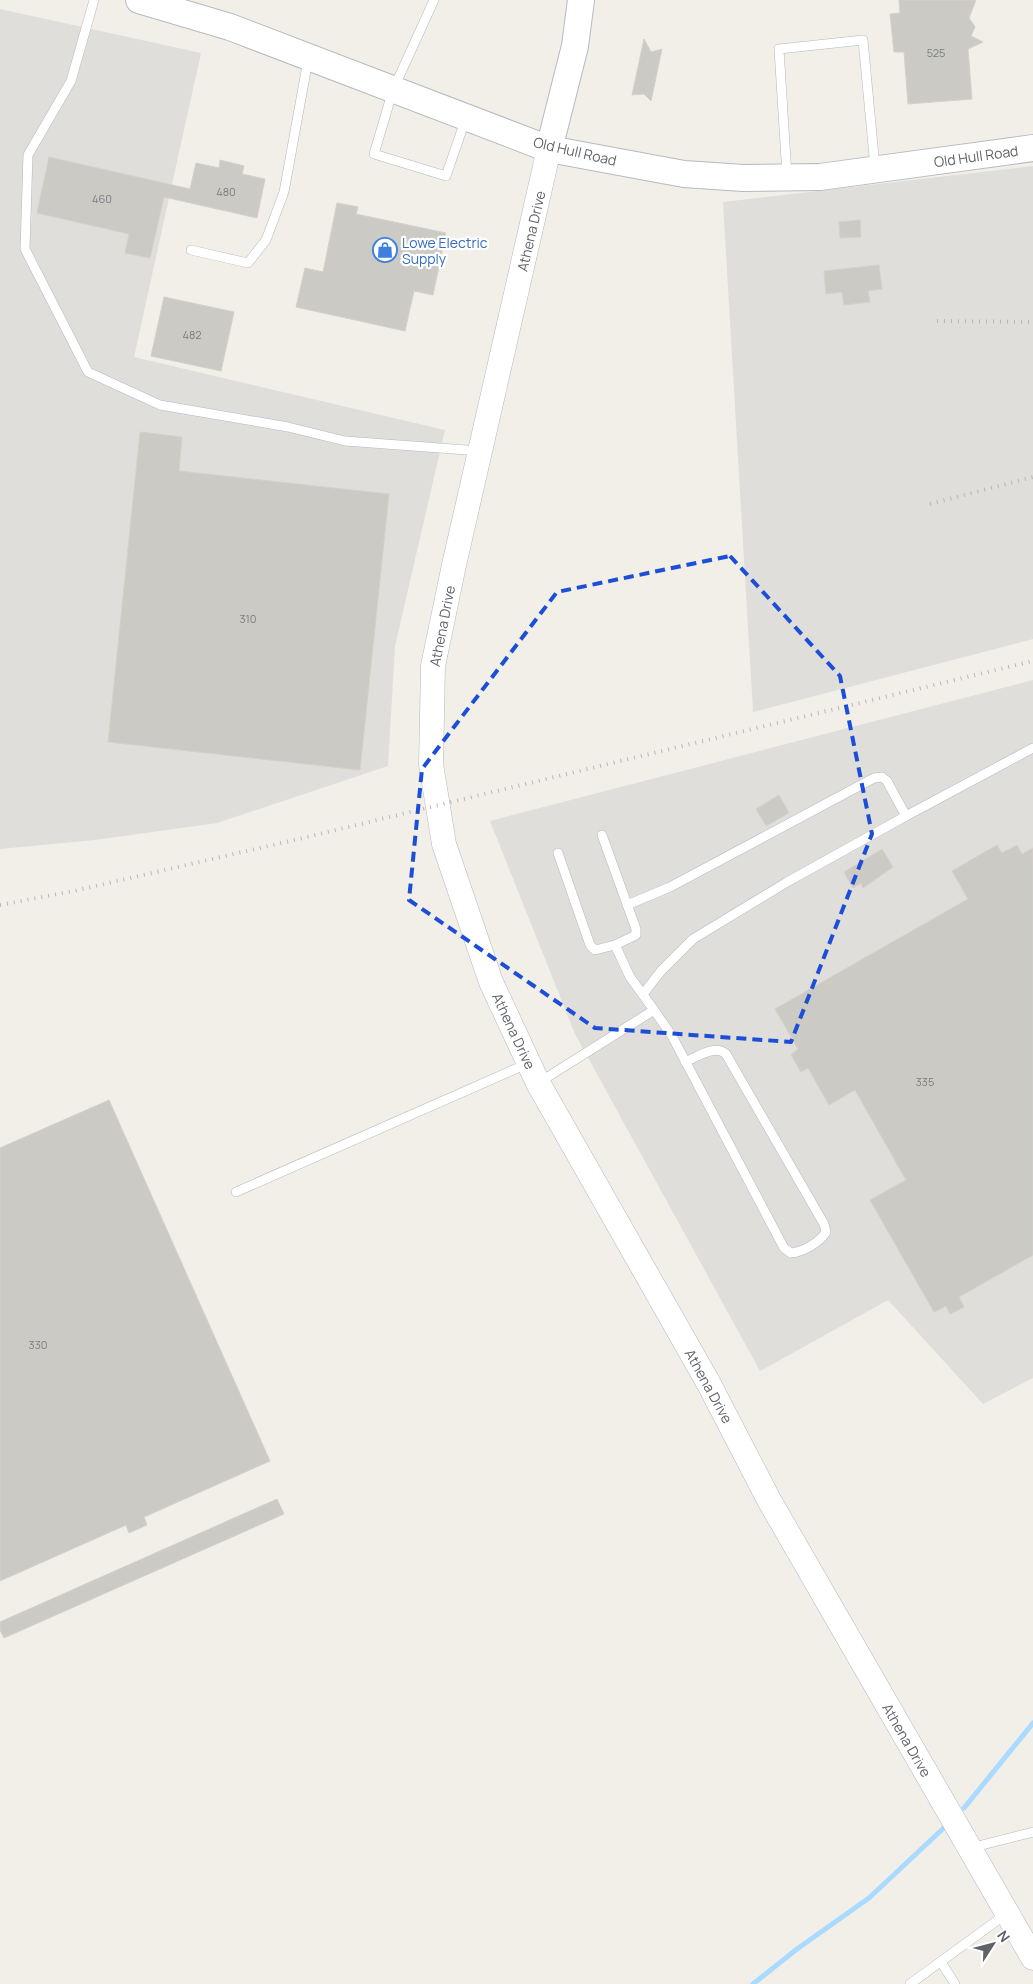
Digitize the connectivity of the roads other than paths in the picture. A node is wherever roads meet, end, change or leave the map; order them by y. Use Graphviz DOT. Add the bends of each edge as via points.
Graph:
graph roads {
  1 [pos="94,0"];
  2 [pos="139,0"];
  3 [pos="434,0"];
  4 [pos="582,0"];
  5 [pos="309,57"];
  6 [pos="393,90"];
  7 [pos="466,118"];
  8 [pos="1033,148"];
  9 [pos="549,149"];
  10 [pos="875,170"];
  11 [pos="787,178"];
  12 [pos="191,250"];
  13 [pos="480,451"];
  14 [pos="1033,748"];
  15 [pos="906,816"];
  16 [pos="602,835"];
  17 [pos="558,853"];
  18 [pos="627,905"];
  19 [pos="615,946"];
  20 [pos="643,994"];
  21 [pos="654,1010"];
  22 [pos="685,1062"];
  23 [pos="534,1073"];
  24 [pos="236,1192"];
  25 [pos="1033,1832"];
  26 [pos="970,1848"];
  27 [pos="1006,1913"];
  28 [pos="1033,1958"];
  29 [pos="941,1962"];
  30 [pos="910,1984"];
  31 [pos="956,1984"];
  1 -- 13 [label="lane" via="72,81 28,155 25,250 88,372 160,404 288,427 345,441"];
  2 -- 5 [label="main road, Old Hull Road" via="230,27"];
  3 -- 6 [label="lane"];
  4 -- 9 [label="main road, Athena Drive" via="575,46"];
  5 -- 6 [label="main road, Old Hull Road"];
  5 -- 12 [label="lane" via="284,192 266,240 248,263"];
  6 -- 7 [label="main road, Old Hull Road"];
  6 -- 7 [label="lane" via="374,154 446,176"];
  7 -- 9 [label="main road, Old Hull Road"];
  8 -- 10 [label="main road, Old Hull Road"];
  9 -- 11 [label="main road, Old Hull Road" via="684,174"];
  9 -- 13 [label="street, Athena Drive"];
  10 -- 11 [label="main road, Old Hull Road"];
  10 -- 11 [label="lane" via="863,40 779,49"];
  13 -- 23 [label="street, Athena Drive" via="433,666 431,764 444,844 492,982"];
  14 -- 15 [label="lane"];
  15 -- 18 [label="lane" via="887,780 874,778 670,887"];
  15 -- 20 [label="lane" via="786,882 694,939"];
  16 -- 18 [label="lane"];
  17 -- 19 [label="lane" via="590,945 594,950"];
  18 -- 19 [label="lane" via="636,934"];
  19 -- 20 [label="lane" via="630,977"];
  20 -- 21 [label="lane"];
  21 -- 22 [label="lane"];
  21 -- 23 [label="lane"];
  22 -- 22 [label="lane" via="784,1248 791,1253 796,1252 822,1238 826,1232 824,1224 726,1054 715,1050"];
  23 -- 24 [label="lane"];
  23 -- 26 [label="street, Athena Drive" via="709,1384 769,1500"];
  25 -- 26 [label="lane"];
  26 -- 27 [label="street, Athena Drive"];
  27 -- 28 [label="street, Athena Drive"];
  27 -- 29 [label="lane"];
  29 -- 30 [label="lane"];
  29 -- 31 [label="lane"];
}
